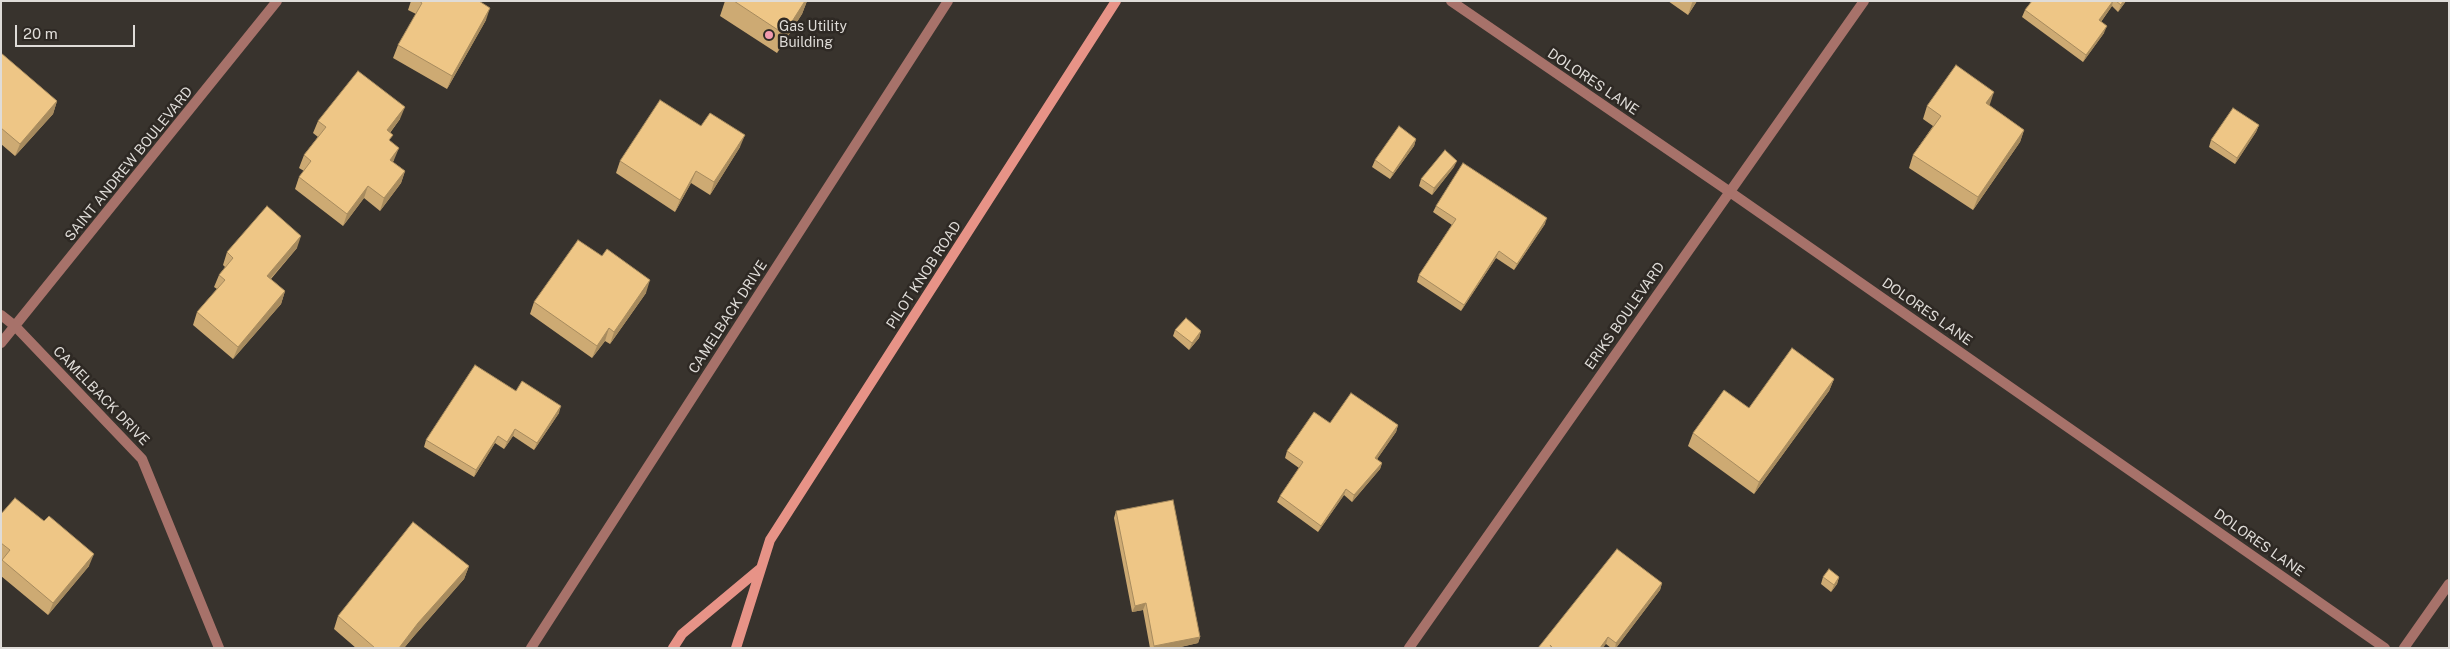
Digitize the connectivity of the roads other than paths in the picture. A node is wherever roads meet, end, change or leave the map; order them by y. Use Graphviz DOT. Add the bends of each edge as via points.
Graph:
graph roads {
  1 [pos="277,1"];
  2 [pos="948,1"];
  3 [pos="1116,1"];
  4 [pos="1451,1"];
  5 [pos="1864,1"];
  6 [pos="1730,192"];
  7 [pos="1,315"];
  8 [pos="15,326"];
  9 [pos="1,343"];
  10 [pos="762,567"];
  11 [pos="2449,584"];
  12 [pos="219,648"];
  13 [pos="530,648"];
  14 [pos="673,648"];
  15 [pos="736,648"];
  16 [pos="1409,648"];
  17 [pos="2385,648"];
  18 [pos="2404,648"];
  1 -- 8 [label="street, SAINT ANDREW BOULEVARD"];
  2 -- 13 [label="street, CAMELBACK DRIVE"];
  3 -- 10 [label="main road, PILOT KNOB ROAD" via="770,540"];
  4 -- 6 [label="street, DOLORES LANE"];
  5 -- 6 [label="street, ERIKS BOULEVARD"];
  6 -- 16 [label="street, ERIKS BOULEVARD"];
  6 -- 17 [label="street, DOLORES LANE"];
  7 -- 8 [label="street, CAMELBACK DRIVE"];
  8 -- 9 [label="street, SAINT ANDREW BOULEVARD"];
  8 -- 12 [label="street, CAMELBACK DRIVE" via="142,459"];
  10 -- 14 [label="main road" via="682,634"];
  10 -- 15 [label="main road, PILOT KNOB ROAD"];
  11 -- 18 [label="street"];
}
